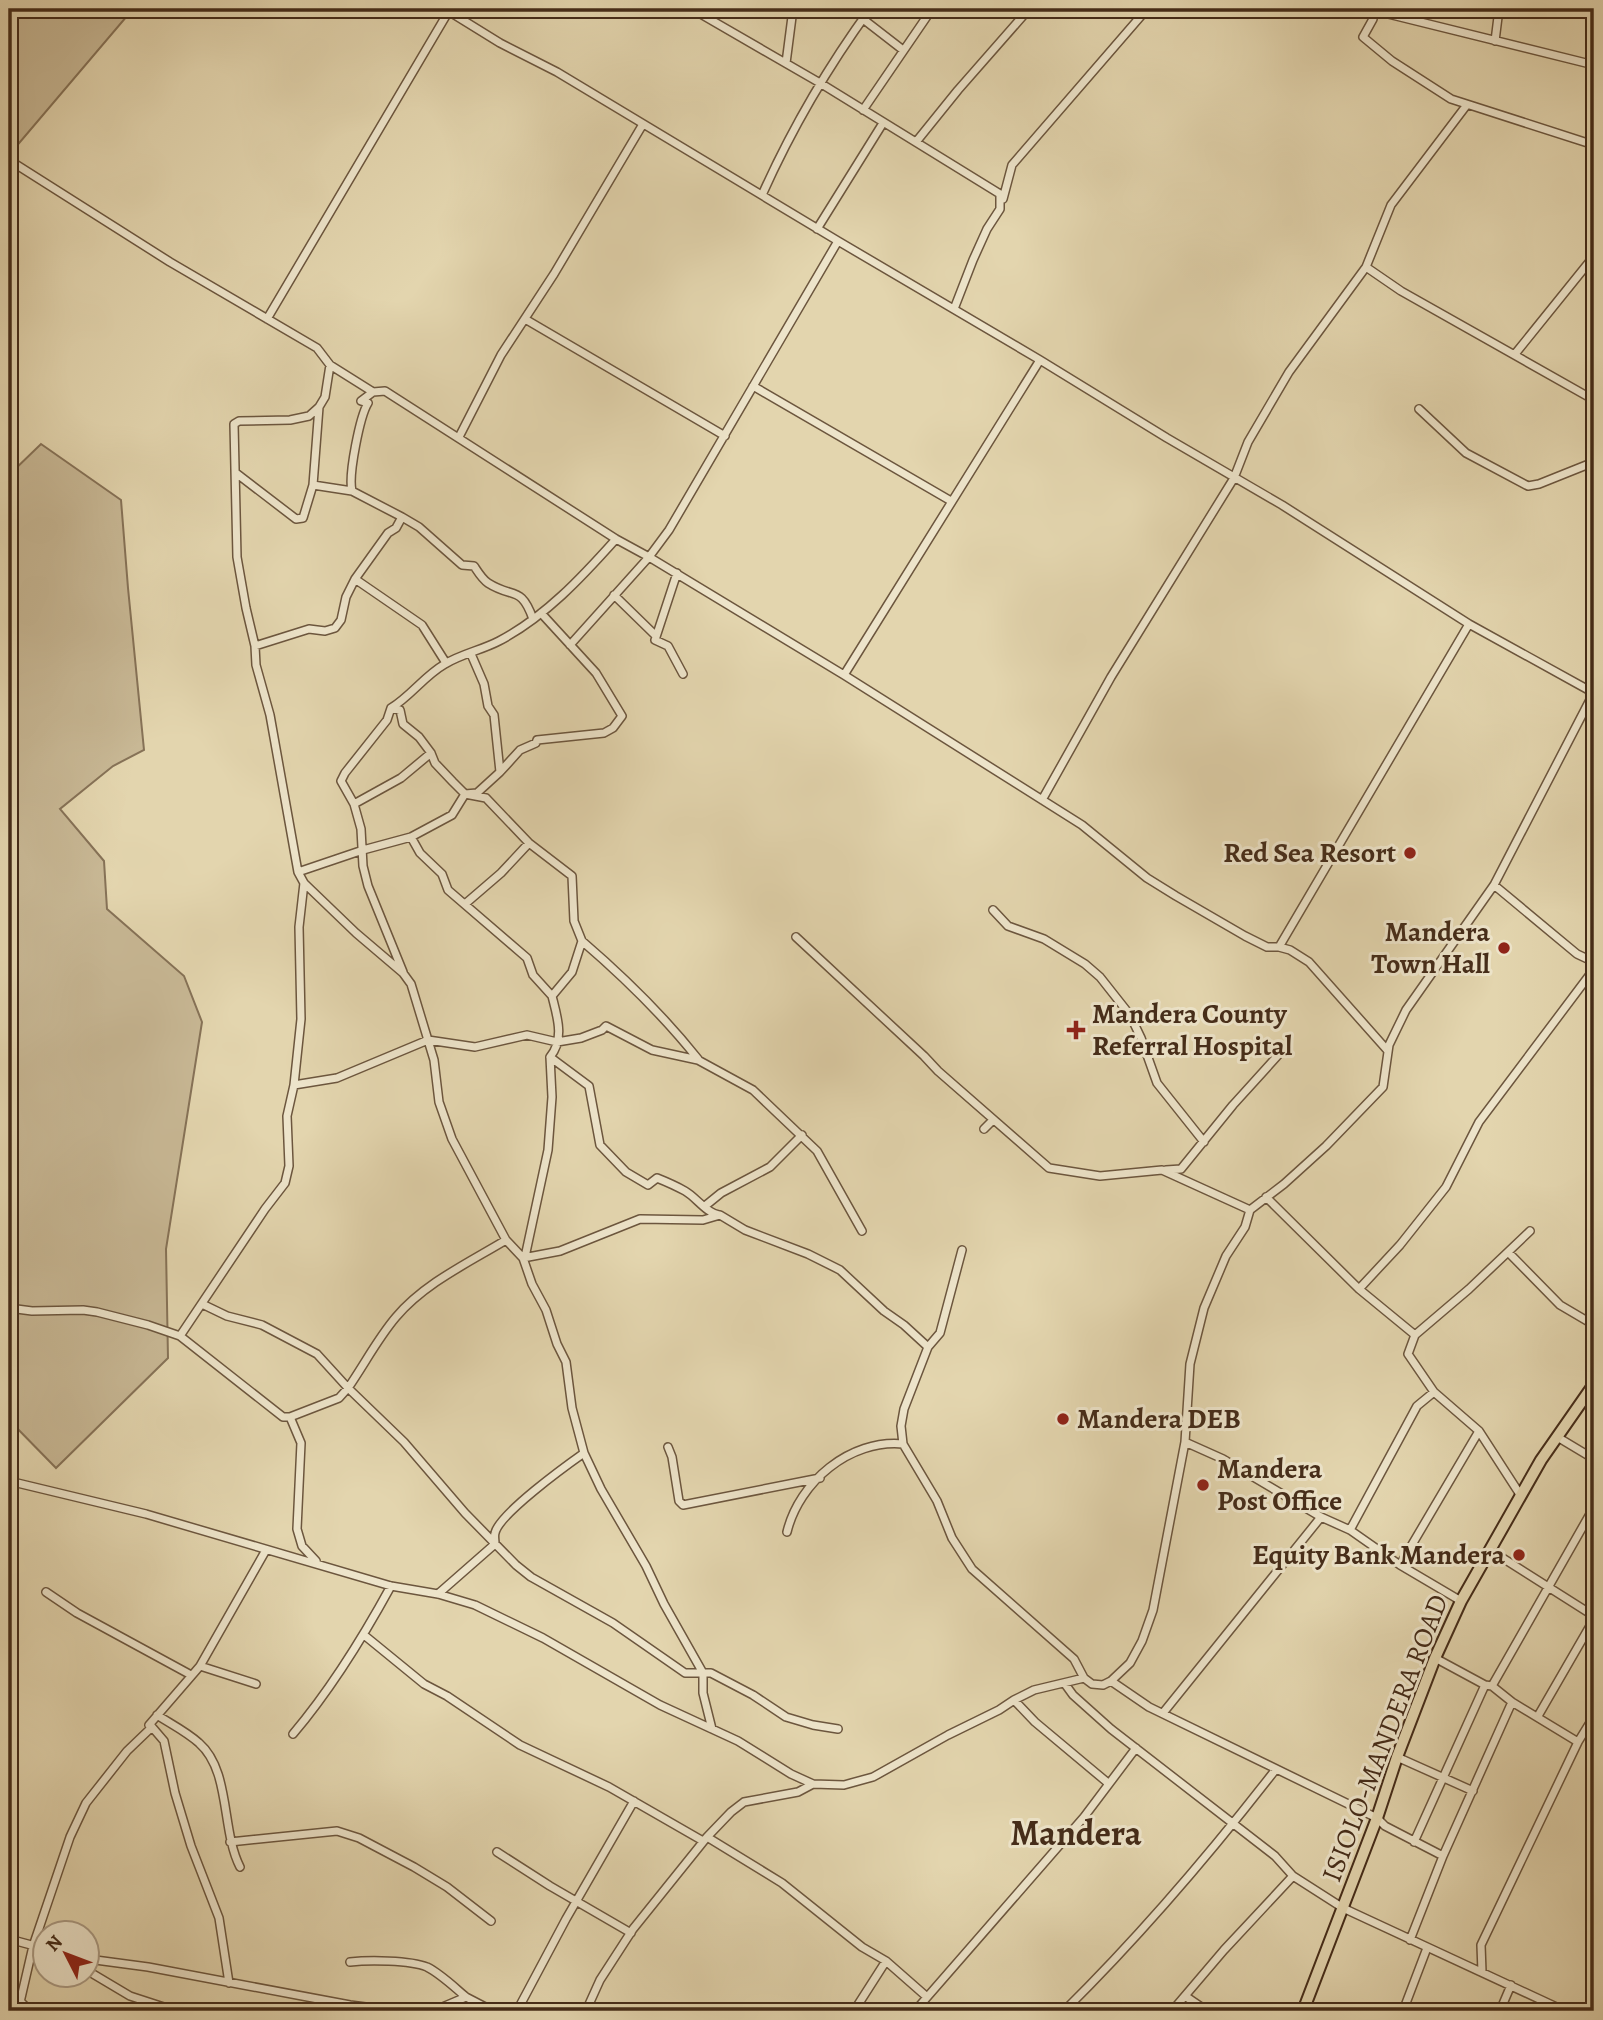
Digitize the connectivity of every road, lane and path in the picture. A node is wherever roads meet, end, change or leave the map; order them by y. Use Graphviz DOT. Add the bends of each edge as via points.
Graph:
graph roads {
  1 [pos="692,9"];
  2 [pos="793,9"];
  3 [pos="870,9"];
  4 [pos="932,9"];
  5 [pos="1029,9"];
  6 [pos="1147,9"];
  7 [pos="1499,9"];
  8 [pos="448,10"];
  9 [pos="1372,10"];
  10 [pos="704,12"];
  11 [pos="863,19"];
  12 [pos="1495,41"];
  13 [pos="903,50"];
  14 [pos="786,63"];
  15 [pos="1594,65"];
  16 [pos="820,83"];
  17 [pos="1466,106"];
  18 [pos="863,110"];
  19 [pos="1594,119"];
  20 [pos="883,123"];
  21 [pos="643,124"];
  22 [pos="916,142"];
  23 [pos="1592,144"];
  24 [pos="9,160"];
  25 [pos="762,195"];
  26 [pos="1000,209"];
  27 [pos="817,229"];
  28 [pos="838,241"];
  29 [pos="1594,256"];
  30 [pos="1366,267"];
  31 [pos="954,309"];
  32 [pos="267,319"];
  33 [pos="525,319"];
  34 [pos="1515,354"];
  35 [pos="1040,360"];
  36 [pos="330,365"];
  37 [pos="753,386"];
  38 [pos="373,392"];
  39 [pos="1594,400"];
  40 [pos="318,407"];
  41 [pos="1419,410"];
  42 [pos="725,436"];
  43 [pos="459,437"];
  44 [pos="1594,462"];
  45 [pos="236,473"];
  46 [pos="1234,478"];
  47 [pos="313,485"];
  48 [pos="352,491"];
  49 [pos="951,501"];
  50 [pos="402,517"];
  51 [pos="616,539"];
  52 [pos="649,556"];
  53 [pos="677,573"];
  54 [pos="355,579"];
  55 [pos="614,595"];
  56 [pos="541,613"];
  57 [pos="533,620"];
  58 [pos="1469,624"];
  59 [pos="655,635"];
  60 [pos="570,645"];
  61 [pos="255,646"];
  62 [pos="471,654"];
  63 [pos="446,663"];
  64 [pos="683,674"];
  65 [pos="844,675"];
  66 [pos="1594,693"];
  67 [pos="390,708"];
  68 [pos="431,753"];
  69 [pos="500,772"];
  70 [pos="466,794"];
  71 [pos="1042,800"];
  72 [pos="354,804"];
  73 [pos="411,837"];
  74 [pos="529,843"];
  75 [pos="362,850"];
  76 [pos="298,872"];
  77 [pos="304,883"];
  78 [pos="1494,885"];
  79 [pos="465,904"];
  80 [pos="993,910"];
  81 [pos="796,937"];
  82 [pos="582,941"];
  83 [pos="1279,947"];
  84 [pos="1594,962"];
  85 [pos="1594,969"];
  86 [pos="403,973"];
  87 [pos="552,996"];
  88 [pos="428,1040"];
  89 [pos="557,1042"];
  90 [pos="1388,1051"];
  91 [pos="1281,1052"];
  92 [pos="550,1056"];
  93 [pos="698,1059"];
  94 [pos="294,1085"];
  95 [pos="993,1120"];
  96 [pos="984,1129"];
  97 [pos="802,1135"];
  98 [pos="1203,1142"];
  99 [pos="1162,1170"];
  100 [pos="1266,1197"];
  101 [pos="705,1206"];
  102 [pos="1250,1210"];
  103 [pos="720,1215"];
  104 [pos="862,1231"];
  105 [pos="1531,1231"];
  106 [pos="506,1240"];
  107 [pos="962,1250"];
  108 [pos="1508,1252"];
  109 [pos="524,1258"];
  110 [pos="1359,1289"];
  111 [pos="202,1304"];
  112 [pos="9,1308"];
  113 [pos="1594,1325"];
  114 [pos="1415,1335"];
  115 [pos="180,1336"];
  116 [pos="928,1347"];
  117 [pos="1594,1384"];
  118 [pos="348,1388"];
  119 [pos="1434,1392"];
  120 [pos="290,1417"];
  121 [pos="1479,1432"];
  122 [pos="1559,1438"];
  123 [pos="1185,1442"];
  124 [pos="902,1444"];
  125 [pos="668,1447"];
  126 [pos="584,1454"];
  127 [pos="1594,1459"];
  128 [pos="820,1478"];
  129 [pos="9,1481"];
  130 [pos="1521,1496"];
  131 [pos="1594,1507"];
  132 [pos="1321,1517"];
  133 [pos="1350,1530"];
  134 [pos="787,1532"];
  135 [pos="495,1544"];
  136 [pos="266,1550"];
  137 [pos="1490,1550"];
  138 [pos="319,1563"];
  139 [pos="1401,1565"];
  140 [pos="391,1586"];
  141 [pos="1549,1586"];
  142 [pos="46,1592"];
  143 [pos="438,1594"];
  144 [pos="1461,1601"];
  145 [pos="1594,1618"];
  146 [pos="364,1636"];
  147 [pos="1435,1658"];
  148 [pos="200,1665"];
  149 [pos="703,1673"];
  150 [pos="191,1675"];
  151 [pos="1084,1678"];
  152 [pos="1111,1681"];
  153 [pos="256,1684"];
  154 [pos="1065,1684"];
  155 [pos="1489,1685"];
  156 [pos="1014,1699"];
  157 [pos="1512,1702"];
  158 [pos="1163,1713"];
  159 [pos="158,1715"];
  160 [pos="1538,1716"];
  161 [pos="1594,1717"];
  162 [pos="152,1727"];
  163 [pos="712,1729"];
  164 [pos="838,1729"];
  165 [pos="293,1734"];
  166 [pos="1578,1741"];
  167 [pos="1136,1748"];
  168 [pos="1396,1757"];
  169 [pos="1276,1769"];
  170 [pos="1443,1777"];
  171 [pos="1108,1783"];
  172 [pos="813,1784"];
  173 [pos="1473,1791"];
  174 [pos="634,1801"];
  175 [pos="1377,1818"];
  176 [pos="1233,1825"];
  177 [pos="705,1839"];
  178 [pos="230,1842"];
  179 [pos="1414,1842"];
  180 [pos="496,1852"];
  181 [pos="1443,1856"];
  182 [pos="240,1867"];
  183 [pos="1293,1877"];
  184 [pos="576,1902"];
  185 [pos="1343,1908"];
  186 [pos="42,1918"];
  187 [pos="491,1921"];
  188 [pos="631,1933"];
  189 [pos="9,1938"];
  190 [pos="1410,1940"];
  191 [pos="32,1946"];
  192 [pos="1427,1948"];
  193 [pos="32,1951"];
  194 [pos="102,1961"];
  195 [pos="886,1961"];
  196 [pos="350,1962"];
  197 [pos="1482,1972"];
  198 [pos="102,1979"];
  199 [pos="229,1983"];
  200 [pos="1511,1986"];
  201 [pos="1185,1996"];
  202 [pos="466,1997"];
  203 [pos="927,1997"];
  204 [pos="21,2002"];
  205 [pos="440,2010"];
  206 [pos="18,2011"];
  207 [pos="30,2011"];
  208 [pos="176,2011"];
  209 [pos="493,2011"];
  210 [pos="517,2011"];
  211 [pos="586,2011"];
  212 [pos="854,2011"];
  213 [pos="915,2011"];
  214 [pos="1064,2011"];
  215 [pos="1172,2011"];
  216 [pos="1207,2011"];
  217 [pos="1303,2011"];
  218 [pos="1403,2011"];
  219 [pos="1500,2011"];
  220 [pos="1565,2011"];
  1 -- 10 [label="street"];
  2 -- 14 [label="street"];
  3 -- 11 [label="street"];
  4 -- 13 [label="street"];
  5 -- 22 [label="street"];
  6 -- 26 [label="street" via="1012,165"];
  7 -- 12 [label="street"];
  8 -- 21 [label="street"];
  8 -- 32 [label="street"];
  9 -- 12 [label="street"];
  9 -- 17 [label="street" via="1373,19 1363,37 1419,80"];
  10 -- 14 [label="street"];
  11 -- 13 [label="street"];
  11 -- 16 [label="street"];
  12 -- 15 [label="street"];
  13 -- 18 [label="street"];
  14 -- 16 [label="street"];
  16 -- 18 [label="street"];
  16 -- 25 [label="street" via="787,139"];
  17 -- 23 [label="street"];
  17 -- 30 [label="street" via="1391,205"];
  18 -- 20 [label="street"];
  19 -- 23 [label="street"];
  20 -- 22 [label="street"];
  20 -- 27 [label="street"];
  21 -- 25 [label="street"];
  21 -- 33 [label="street"];
  22 -- 26 [label="street" via="1000,194"];
  24 -- 32 [label="street"];
  25 -- 27 [label="street"];
  26 -- 31 [label="street" via="972,260"];
  27 -- 28 [label="street"];
  28 -- 31 [label="street"];
  28 -- 37 [label="street"];
  29 -- 34 [label="street"];
  30 -- 34 [label="street"];
  30 -- 46 [label="street" via="1289,372 1248,442"];
  31 -- 35 [label="street"];
  32 -- 36 [label="street" via="317,348"];
  33 -- 42 [label="street"];
  33 -- 43 [label="street" via="500,355"];
  34 -- 39 [label="street"];
  35 -- 46 [label="street"];
  35 -- 49 [label="street"];
  36 -- 38 [label="street"];
  36 -- 40 [label="street" via="325,397"];
  37 -- 42 [label="street"];
  37 -- 49 [label="street"];
  38 -- 43 [label="street" via="385,391"];
  38 -- 48 [label="street" via="361,401 368,403 358,427"];
  40 -- 45 [label="street" via="310,416 234,424"];
  40 -- 47 [label="street"];
  41 -- 44 [label="street" via="1466,453 1528,486"];
  42 -- 52 [label="street"];
  43 -- 51 [label="street"];
  45 -- 47 [label="street" via="296,519 303,518"];
  45 -- 61 [label="street" via="237,557"];
  46 -- 58 [label="street"];
  46 -- 71 [label="street" via="1111,677"];
  47 -- 48 [label="street"];
  48 -- 50 [label="street"];
  49 -- 65 [label="street"];
  50 -- 54 [label="street"];
  50 -- 57 [label="street" via="462,565 474,566 484,580 526,601"];
  51 -- 52 [label="street"];
  51 -- 56 [label="street"];
  52 -- 53 [label="street"];
  52 -- 55 [label="street"];
  53 -- 59 [label="street"];
  53 -- 65 [label="street"];
  54 -- 61 [label="street" via="335,628 309,629"];
  54 -- 63 [label="street" via="422,625"];
  55 -- 59 [label="street"];
  55 -- 60 [label="street"];
  56 -- 57 [label="street"];
  56 -- 60 [label="street"];
  57 -- 62 [label="street"];
  58 -- 66 [label="street"];
  58 -- 83 [label="street"];
  59 -- 64 [label="street" via="655,640 668,646"];
  60 -- 69 [label="street" via="604,683 622,716 604,733 537,740 520,750"];
  61 -- 76 [label="street"];
  62 -- 63 [label="street"];
  62 -- 69 [label="street" via="494,715"];
  63 -- 67 [label="street"];
  65 -- 71 [label="street"];
  66 -- 78 [label="street"];
  67 -- 68 [label="street" via="400,710 403,724"];
  67 -- 72 [label="street" via="387,720 341,781"];
  68 -- 70 [label="street"];
  68 -- 72 [label="street" via="401,778"];
  69 -- 70 [label="street" via="477,793"];
  70 -- 73 [label="street" via="452,815"];
  70 -- 74 [label="street" via="486,798"];
  71 -- 83 [label="street" via="1176,896 1267,947"];
  72 -- 75 [label="street"];
  73 -- 75 [label="street"];
  73 -- 79 [label="street" via="442,874 448,890"];
  74 -- 79 [label="street"];
  74 -- 82 [label="street" via="572,876 574,921"];
  75 -- 76 [label="street"];
  75 -- 86 [label="street" via="368,887"];
  76 -- 77 [label="street"];
  77 -- 86 [label="street"];
  77 -- 94 [label="street" via="299,927 301,1019"];
  78 -- 84 [label="street" via="1577,954"];
  78 -- 90 [label="street" via="1406,1010"];
  79 -- 87 [label="street" via="527,958"];
  80 -- 98 [label="street" via="1008,926 1044,939 1100,977 1130,1015 1157,1083"];
  81 -- 95 [label="street"];
  82 -- 87 [label="street" via="572,972"];
  82 -- 93 [label="street" via="638,990"];
  83 -- 90 [label="street" via="1309,962"];
  85 -- 110 [label="street" via="1483,1116 1446,1187"];
  86 -- 88 [label="street" via="411,984"];
  87 -- 89 [label="street" via="559,1024"];
  88 -- 89 [label="street" via="475,1047 527,1035"];
  88 -- 94 [label="street" via="337,1078"];
  88 -- 106 [label="street" via="439,1102 452,1139"];
  89 -- 92 [label="street"];
  89 -- 93 [label="street" via="581,1038 606,1026 652,1050"];
  90 -- 100 [label="street" via="1383,1087 1376,1096"];
  91 -- 98 [label="street"];
  92 -- 101 [label="street" via="589,1086 600,1145 626,1172 648,1185 657,1178 669,1183"];
  92 -- 109 [label="street" via="548,1150"];
  93 -- 97 [label="street" via="754,1090"];
  94 -- 111 [label="street" via="287,1116 285,1183"];
  95 -- 96 [label="street"];
  95 -- 99 [label="street" via="1049,1168 1100,1176"];
  97 -- 101 [label="street" via="770,1167"];
  97 -- 104 [label="street" via="824,1163"];
  98 -- 99 [label="street" via="1181,1169"];
  99 -- 102 [label="street"];
  100 -- 102 [label="street"];
  100 -- 110 [label="street"];
  101 -- 103 [label="street"];
  102 -- 123 [label="street" via="1217,1275 1199,1325 1190,1364"];
  103 -- 109 [label="street" via="703,1220 640,1219 560,1251"];
  103 -- 116 [label="street" via="840,1270"];
  105 -- 108 [label="street"];
  106 -- 109 [label="street"];
  106 -- 118 [label="street" via="427,1287 396,1317"];
  107 -- 116 [label="street" via="940,1333"];
  108 -- 113 [label="street" via="1560,1305"];
  108 -- 114 [label="street"];
  109 -- 126 [label="street" via="566,1362"];
  110 -- 114 [label="street"];
  111 -- 115 [label="street"];
  111 -- 118 [label="street" via="227,1317 262,1325 317,1354"];
  112 -- 115 [label="street" via="90,1311"];
  114 -- 119 [label="street" via="1408,1354"];
  115 -- 120 [label="street" via="283,1417"];
  116 -- 124 [label="street" via="904,1409"];
  117 -- 122 [label="highway, ISIOLO-MANDERA ROAD"];
  118 -- 120 [label="street" via="339,1398"];
  118 -- 135 [label="street" via="404,1441"];
  119 -- 121 [label="street"];
  119 -- 133 [label="street" via="1413,1413"];
  120 -- 138 [label="street" via="301,1443 297,1529 302,1546"];
  121 -- 130 [label="street"];
  121 -- 139 [label="street"];
  122 -- 127 [label="street"];
  122 -- 130 [label="highway, ISIOLO-MANDERA ROAD"];
  123 -- 132 [label="street"];
  123 -- 152 [label="street" via="1153,1610 1130,1663"];
  124 -- 128 [label="street" via="861,1449 822,1472"];
  124 -- 151 [label="street" via="972,1569 1074,1659"];
  125 -- 128 [label="street" via="683,1506"];
  126 -- 135 [label="street" via="550,1477 501,1522"];
  126 -- 149 [label="street"];
  128 -- 134 [label="street" via="792,1514"];
  129 -- 136 [label="street" via="146,1514"];
  130 -- 137 [label="highway, ISIOLO-MANDERA ROAD"];
  131 -- 141 [label="street"];
  132 -- 133 [label="street"];
  132 -- 158 [label="street"];
  133 -- 139 [label="street"];
  135 -- 143 [label="street"];
  135 -- 149 [label="street" via="531,1577 613,1623 685,1673"];
  136 -- 138 [label="street"];
  136 -- 148 [label="street"];
  137 -- 141 [label="street"];
  137 -- 144 [label="highway, ISIOLO-MANDERA ROAD"];
  138 -- 140 [label="street"];
  139 -- 144 [label="street"];
  140 -- 143 [label="street"];
  140 -- 146 [label="street"];
  141 -- 145 [label="street"];
  141 -- 155 [label="street"];
  142 -- 150 [label="street"];
  143 -- 163 [label="street" via="475,1605 543,1638 636,1693"];
  144 -- 147 [label="highway, ISIOLO-MANDERA ROAD"];
  145 -- 160 [label="street"];
  146 -- 165 [label="street" via="320,1703"];
  146 -- 174 [label="street" via="416,1678 520,1745"];
  147 -- 155 [label="street"];
  147 -- 168 [label="highway, ISIOLO-MANDERA ROAD"];
  148 -- 150 [label="street"];
  148 -- 153 [label="street"];
  149 -- 163 [label="street"];
  149 -- 164 [label="street" via="732,1683 786,1717"];
  150 -- 159 [label="street"];
  151 -- 152 [label="street" via="1092,1684"];
  151 -- 154 [label="street"];
  152 -- 158 [label="street"];
  154 -- 156 [label="street"];
  154 -- 167 [label="street"];
  155 -- 157 [label="street"];
  155 -- 170 [label="street"];
  156 -- 171 [label="street" via="1035,1723"];
  156 -- 172 [label="street" via="873,1777 845,1785"];
  157 -- 160 [label="street"];
  157 -- 173 [label="street"];
  158 -- 169 [label="street"];
  159 -- 162 [label="street" via="149,1725"];
  159 -- 178 [label="street" via="209,1754 222,1789"];
  160 -- 166 [label="street"];
  161 -- 166 [label="street"];
  162 -- 186 [label="street" via="86,1803"];
  162 -- 199 [label="street" via="164,1741 191,1846 219,1918"];
  163 -- 172 [label="street"];
  166 -- 197 [label="street" via="1481,1945"];
  167 -- 171 [label="street"];
  167 -- 176 [label="street"];
  168 -- 170 [label="street"];
  168 -- 175 [label="highway, ISIOLO-MANDERA ROAD"];
  169 -- 175 [label="street"];
  169 -- 176 [label="street"];
  170 -- 173 [label="street"];
  170 -- 179 [label="street"];
  171 -- 203 [label="street" via="1084,1817"];
  172 -- 177 [label="street" via="798,1792 744,1802"];
  173 -- 181 [label="street"];
  174 -- 177 [label="street"];
  174 -- 184 [label="street"];
  175 -- 179 [label="street"];
  175 -- 185 [label="highway, ISIOLO-MANDERA ROAD"];
  176 -- 183 [label="street" via="1275,1856"];
  176 -- 214 [label="street" via="1127,1949"];
  177 -- 188 [label="street"];
  177 -- 195 [label="street" via="782,1883"];
  178 -- 182 [label="street"];
  178 -- 187 [label="street" via="337,1831 348,1834 447,1887"];
  179 -- 181 [label="street"];
  180 -- 184 [label="street"];
  181 -- 190 [label="street"];
  183 -- 185 [label="street"];
  183 -- 201 [label="street"];
  184 -- 188 [label="street"];
  184 -- 210 [label="street"];
  185 -- 190 [label="street"];
  185 -- 217 [label="highway, ISIOLO-MANDERA ROAD"];
  188 -- 211 [label="street"];
  189 -- 191 [label="street"];
  190 -- 192 [label="street"];
  192 -- 197 [label="street"];
  192 -- 218 [label="street"];
  193 -- 204 [label="street"];
  194 -- 199 [label="street"];
  195 -- 203 [label="street"];
  195 -- 212 [label="street"];
  196 -- 202 [label="street" via="423,1965"];
  197 -- 200 [label="street"];
  198 -- 208 [label="street" via="130,1996"];
  199 -- 205 [label="street" via="350,2006"];
  200 -- 219 [label="street"];
  200 -- 220 [label="street"];
  201 -- 215 [label="street"];
  201 -- 216 [label="street"];
  202 -- 205 [label="street"];
  202 -- 209 [label="street"];
  203 -- 213 [label="street"];
  204 -- 206 [label="street"];
  204 -- 207 [label="street"];
}
